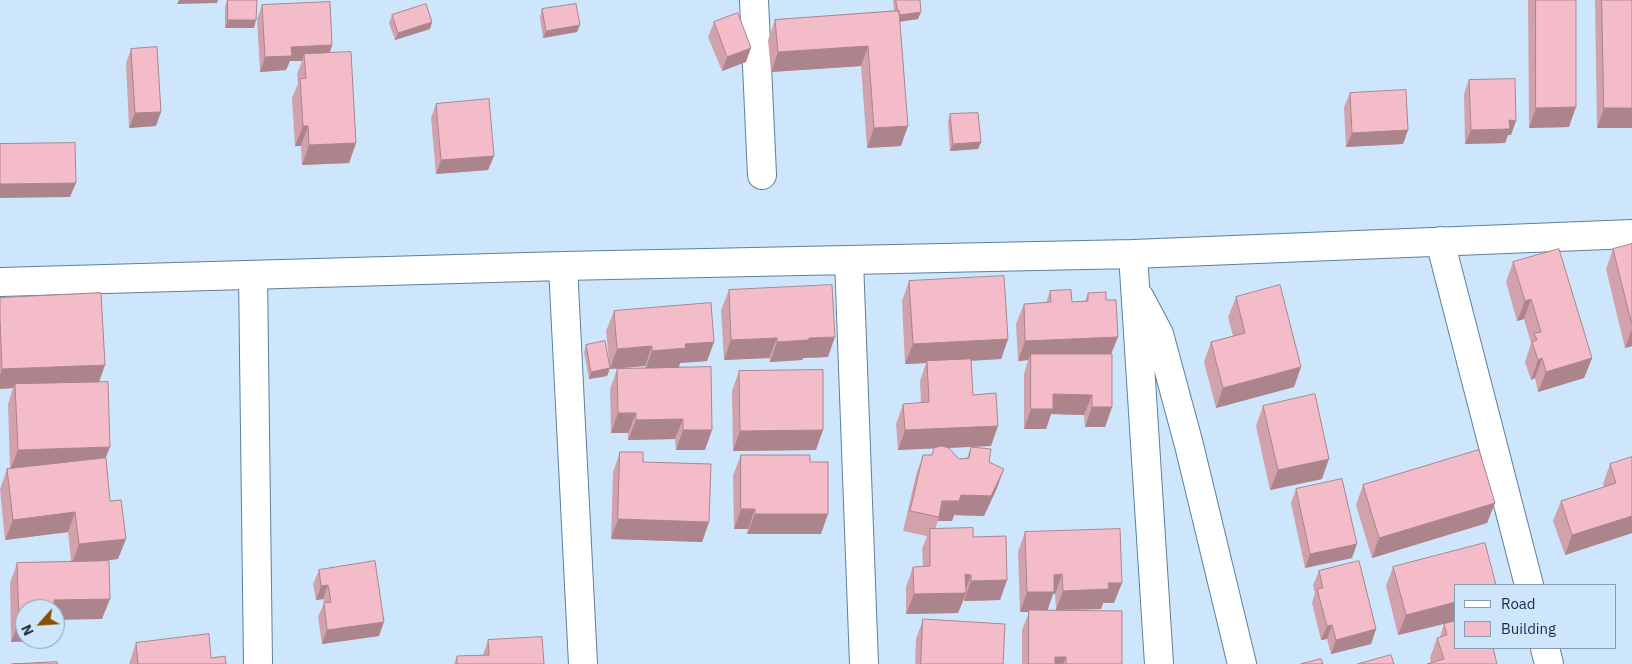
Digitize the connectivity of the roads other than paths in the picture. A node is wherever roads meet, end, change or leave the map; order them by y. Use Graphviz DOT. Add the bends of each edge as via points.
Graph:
graph roads {
  1 [pos="754,0"];
  2 [pos="762,174"];
  3 [pos="1632,234"];
  4 [pos="1440,240"];
  5 [pos="1133,254"];
  6 [pos="849,260"];
  7 [pos="563,266"];
  8 [pos="253,275"];
  9 [pos="0,282"];
  10 [pos="1136,290"];
  11 [pos="1529,584"];
  12 [pos="1545,649"];
  13 [pos="258,664"];
  14 [pos="583,664"];
  15 [pos="864,664"];
  16 [pos="1159,664"];
  17 [pos="1242,664"];
  18 [pos="1550,664"];
  1 -- 2 [label="street"];
  3 -- 4 [label="street"];
  4 -- 5 [label="street"];
  4 -- 11 [label="street"];
  5 -- 6 [label="street"];
  5 -- 10 [label="street"];
  6 -- 7 [label="street"];
  6 -- 15 [label="street"];
  7 -- 8 [label="street"];
  7 -- 14 [label="street"];
  8 -- 9 [label="street"];
  8 -- 13 [label="street"];
  10 -- 16 [label="street"];
  10 -- 17 [label="street" via="1159,334"];
  12 -- 18 [label="street"];
}
